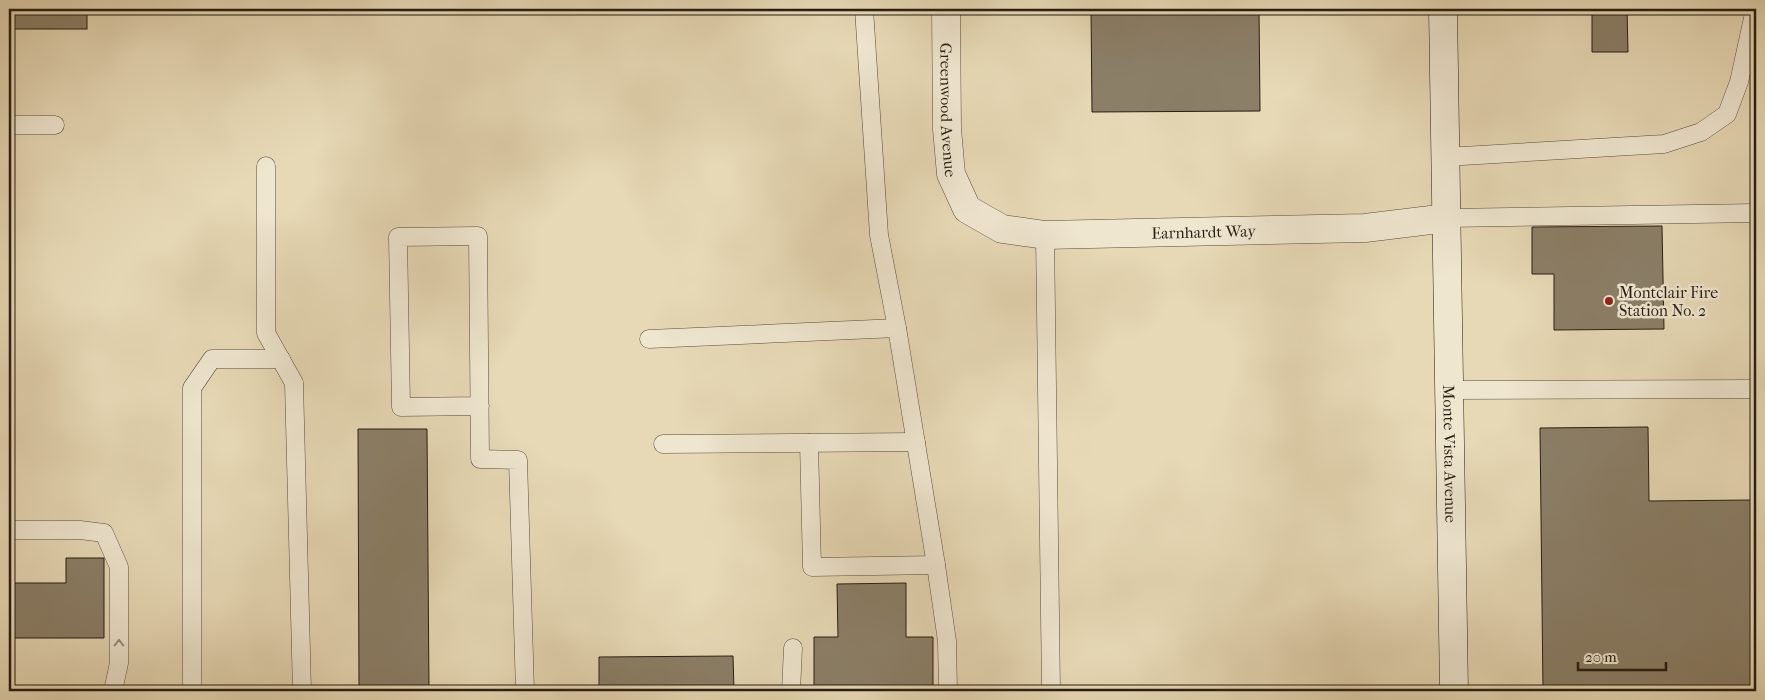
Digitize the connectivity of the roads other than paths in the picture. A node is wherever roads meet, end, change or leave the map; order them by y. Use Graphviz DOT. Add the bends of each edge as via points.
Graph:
graph roads {
  1 [pos="864,9"];
  2 [pos="946,9"];
  3 [pos="1443,9"];
  4 [pos="1755,9"];
  5 [pos="9,125"];
  6 [pos="54,125"];
  7 [pos="1445,157"];
  8 [pos="266,166"];
  9 [pos="967,209"];
  10 [pos="1756,213"];
  11 [pos="1447,218"];
  12 [pos="1045,235"];
  13 [pos="897,328"];
  14 [pos="649,339"];
  15 [pos="281,359"];
  16 [pos="1756,389"];
  17 [pos="1449,390"];
  18 [pos="480,406"];
  19 [pos="810,442"];
  20 [pos="916,442"];
  21 [pos="663,444"];
  22 [pos="9,530"];
  23 [pos="936,565"];
  24 [pos="793,648"];
  25 [pos="113,691"];
  26 [pos="192,691"];
  27 [pos="302,691"];
  28 [pos="525,691"];
  29 [pos="791,691"];
  30 [pos="948,691"];
  31 [pos="1051,691"];
  32 [pos="1454,691"];
  1 -- 13 [label="lane" via="879,235"];
  2 -- 9 [label="street, Greenwood Avenue" via="947,130 951,174"];
  3 -- 7 [label="street, Monte Vista Avenue"];
  4 -- 7 [label="lane" via="1740,82 1726,114 1701,132 1664,144"];
  5 -- 6 [label="lane"];
  7 -- 11 [label="street, Monte Vista Avenue"];
  8 -- 15 [label="lane" via="266,333"];
  9 -- 12 [label="street, Earnhardt Way" via="1002,229"];
  10 -- 11 [label="lane"];
  11 -- 12 [label="street, Earnhardt Way" via="1365,228"];
  11 -- 17 [label="street, Monte Vista Avenue"];
  12 -- 31 [label="lane"];
  13 -- 14 [label="lane"];
  13 -- 20 [label="lane"];
  15 -- 26 [label="lane" via="212,359 192,388"];
  15 -- 27 [label="lane" via="294,383"];
  16 -- 17 [label="lane"];
  17 -- 32 [label="street, Monte Vista Avenue"];
  18 -- 18 [label="lane" via="401,406 398,237 478,236"];
  18 -- 28 [label="lane" via="480,459 518,460"];
  19 -- 20 [label="lane"];
  19 -- 21 [label="lane"];
  19 -- 23 [label="lane" via="812,567"];
  20 -- 23 [label="lane"];
  25 -- 22 [label="lane, one-way" via="119,663 119,567 104,533"];
  23 -- 30 [label="lane" via="947,641"];
  24 -- 29 [label="lane"];
}
